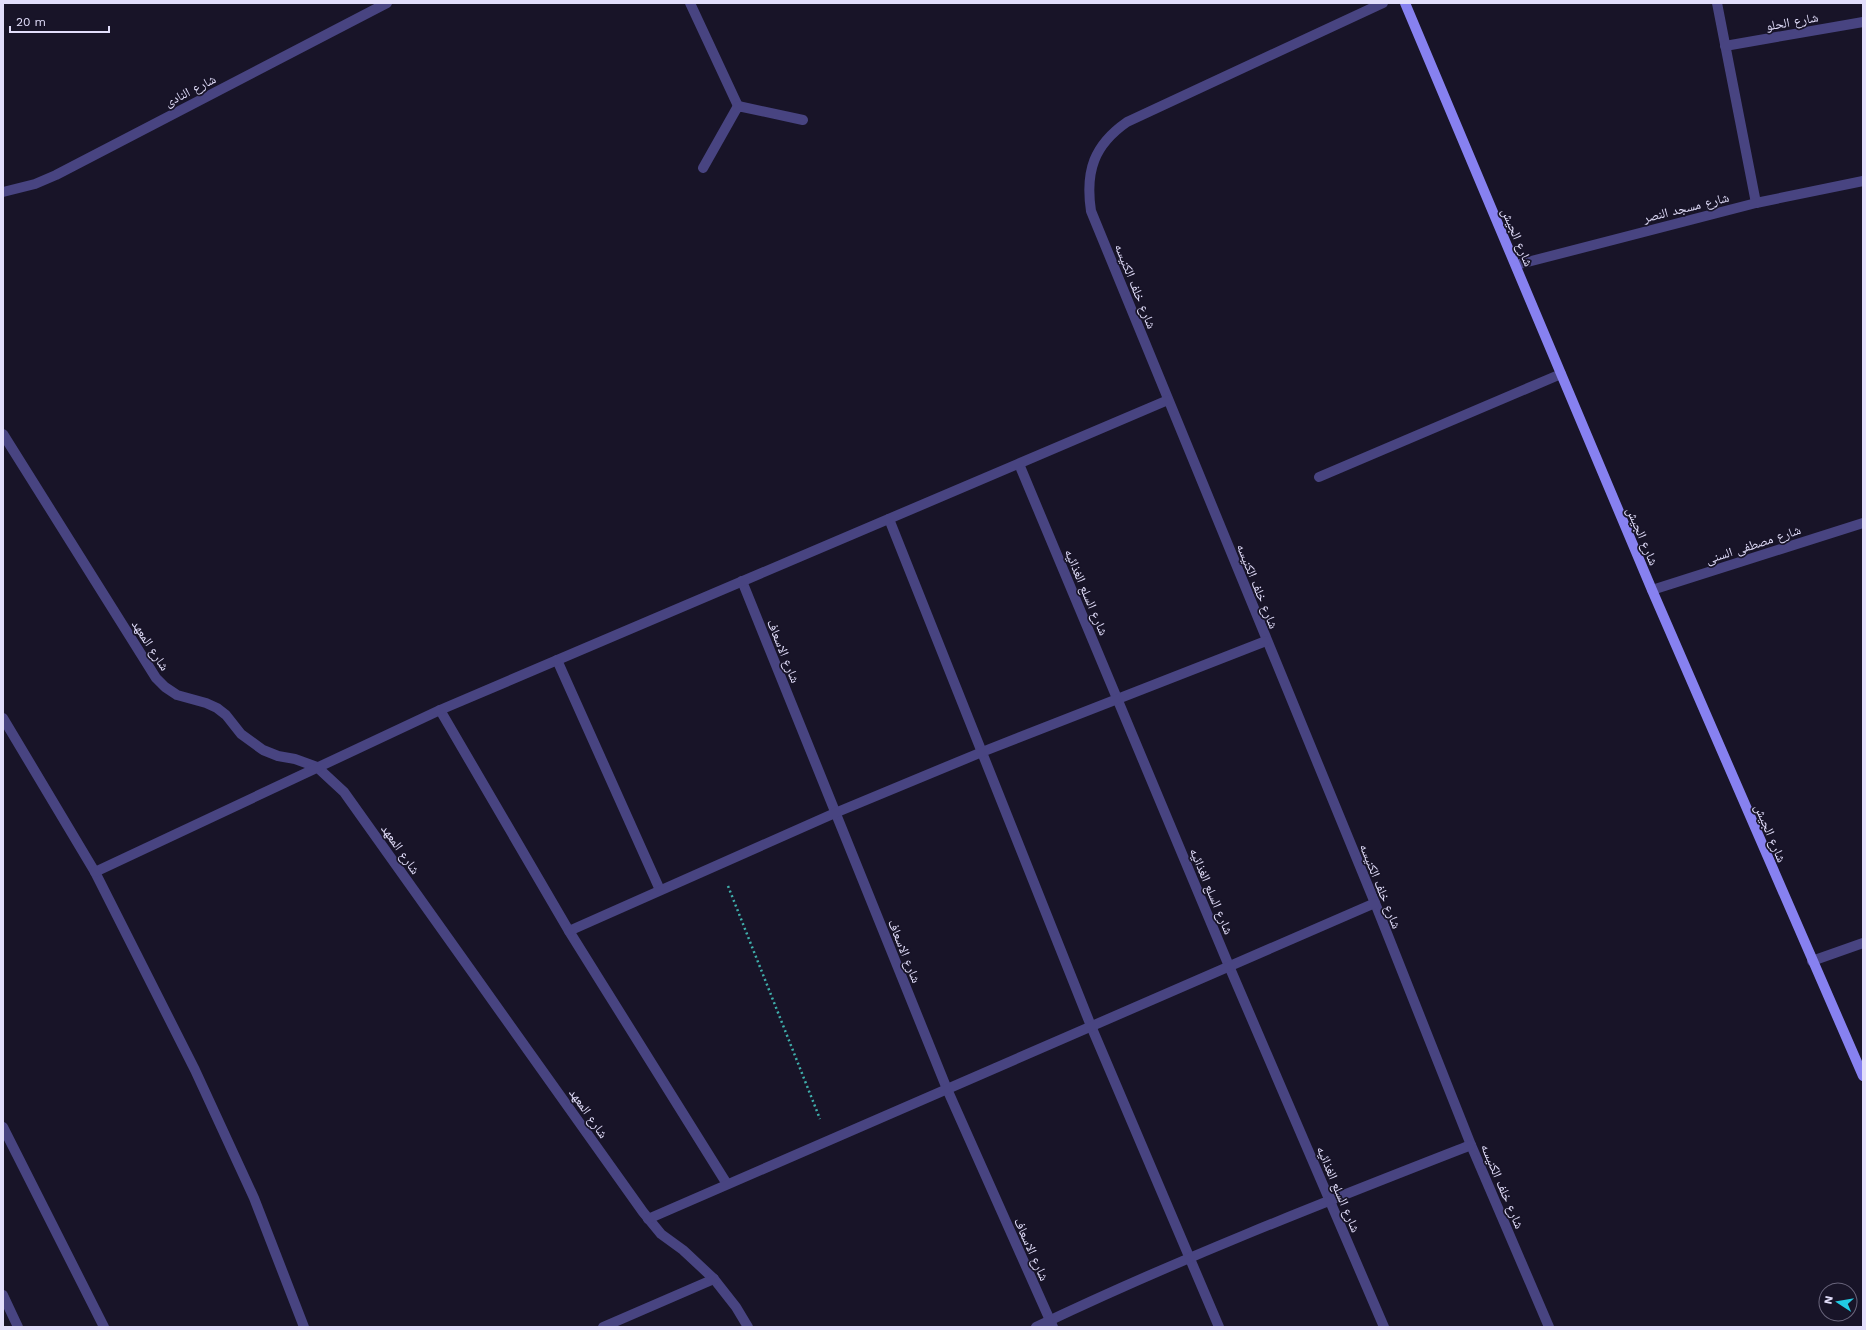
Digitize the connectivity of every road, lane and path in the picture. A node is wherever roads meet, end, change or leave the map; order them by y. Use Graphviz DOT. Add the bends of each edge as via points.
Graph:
graph roads {
  1 [pos="387,3"];
  2 [pos="690,3"];
  3 [pos="1383,3"];
  4 [pos="1405,3"];
  5 [pos="1717,3"];
  6 [pos="1863,22"];
  7 [pos="1725,46"];
  8 [pos="738,106"];
  9 [pos="802,120"];
  10 [pos="703,168"];
  11 [pos="1863,181"];
  12 [pos="3,192"];
  13 [pos="1756,203"];
  14 [pos="1516,265"];
  15 [pos="1561,374"];
  16 [pos="1168,400"];
  17 [pos="3,434"];
  18 [pos="1019,464"];
  19 [pos="1319,477"];
  20 [pos="889,519"];
  21 [pos="1863,523"];
  22 [pos="742,581"];
  23 [pos="1652,590"];
  24 [pos="1266,641"];
  25 [pos="556,660"];
  26 [pos="1118,700"];
  27 [pos="440,710"];
  28 [pos="3,718"];
  29 [pos="982,752"];
  30 [pos="317,767"];
  31 [pos="835,813"];
  32 [pos="719,864"];
  33 [pos="95,872"];
  34 [pos="660,890"];
  35 [pos="1375,903"];
  36 [pos="569,931"];
  37 [pos="1863,943"];
  38 [pos="1812,961"];
  39 [pos="1229,966"];
  40 [pos="1090,1026"];
  41 [pos="1863,1076"];
  42 [pos="947,1089"];
  43 [pos="3,1127"];
  44 [pos="828,1140"];
  45 [pos="1471,1144"];
  46 [pos="727,1184"];
  47 [pos="1329,1200"];
  48 [pos="648,1219"];
  49 [pos="1190,1258"];
  50 [pos="714,1279"];
  51 [pos="3,1295"];
  52 [pos="1051,1324"];
  53 [pos="18,1327"];
  54 [pos="104,1327"];
  55 [pos="304,1327"];
  56 [pos="603,1327"];
  57 [pos="748,1327"];
  58 [pos="1036,1327"];
  59 [pos="1219,1327"];
  60 [pos="1384,1327"];
  61 [pos="1549,1327"];
  1 -- 12 [label="street, شارع النادى" via="56,175 35,184"];
  2 -- 8 [label="street"];
  3 -- 16 [label="street, شارع خلف الكنيسه" via="1127,122 1103,142 1095,156 1088,191 1091,211"];
  4 -- 14 [label="main road, شارع الجيش"];
  5 -- 7 [label="street"];
  6 -- 7 [label="street, شارع الحلو"];
  7 -- 13 [label="street"];
  8 -- 9 [label="street"];
  8 -- 10 [label="street"];
  11 -- 13 [label="street, شارع مسجد النصر"];
  13 -- 14 [label="street, شارع مسجد النصر"];
  14 -- 15 [label="main road, شارع الجيش"];
  15 -- 19 [label="street"];
  15 -- 23 [label="main road, شارع الجيش"];
  16 -- 18 [label="street"];
  16 -- 24 [label="street, شارع خلف الكنيسه"];
  17 -- 30 [label="street, شارع المعهد" via="156,678 177,695 217,708 242,734 263,750"];
  18 -- 20 [label="street"];
  18 -- 26 [label="street, شارع السلع الغذائيه"];
  20 -- 22 [label="street"];
  20 -- 29 [label="street"];
  21 -- 23 [label="street, شارع مصطفى السنى"];
  22 -- 25 [label="street"];
  22 -- 31 [label="street, شارع الاسعاف"];
  23 -- 38 [label="main road, شارع الجيش"];
  24 -- 26 [label="street"];
  24 -- 35 [label="street, شارع خلف الكنيسه"];
  25 -- 27 [label="street"];
  25 -- 34 [label="street"];
  26 -- 29 [label="street"];
  26 -- 39 [label="street, شارع السلع الغذائيه"];
  27 -- 30 [label="street"];
  27 -- 36 [label="street"];
  28 -- 33 [label="street"];
  29 -- 31 [label="street"];
  29 -- 40 [label="street"];
  30 -- 33 [label="street"];
  30 -- 48 [label="street, شارع المعهد" via="344,792"];
  31 -- 32 [label="street"];
  31 -- 42 [label="street, شارع الاسعاف"];
  32 -- 34 [label="street"];
  32 -- 44 [label="path"];
  33 -- 55 [label="street" via="199,1077 254,1198"];
  34 -- 36 [label="street"];
  35 -- 39 [label="street"];
  35 -- 45 [label="street, شارع خلف الكنيسه"];
  36 -- 46 [label="street"];
  37 -- 38 [label="street"];
  38 -- 41 [label="main road, شارع الجيش"];
  39 -- 40 [label="street"];
  39 -- 47 [label="street, شارع السلع الغذائيه"];
  40 -- 42 [label="street"];
  40 -- 49 [label="street"];
  42 -- 44 [label="street"];
  42 -- 52 [label="street, شارع الاسعاف"];
  43 -- 54 [label="street"];
  44 -- 46 [label="street"];
  45 -- 47 [label="street"];
  45 -- 61 [label="street, شارع خلف الكنيسه"];
  46 -- 48 [label="street"];
  47 -- 49 [label="street"];
  47 -- 60 [label="street, شارع السلع الغذائيه"];
  48 -- 50 [label="street, شارع المعهد" via="661,1234 683,1250"];
  49 -- 52 [label="street"];
  49 -- 59 [label="street"];
  50 -- 56 [label="street"];
  50 -- 57 [label="street, شارع المعهد"];
  51 -- 53 [label="street"];
  52 -- 58 [label="street"];
}
